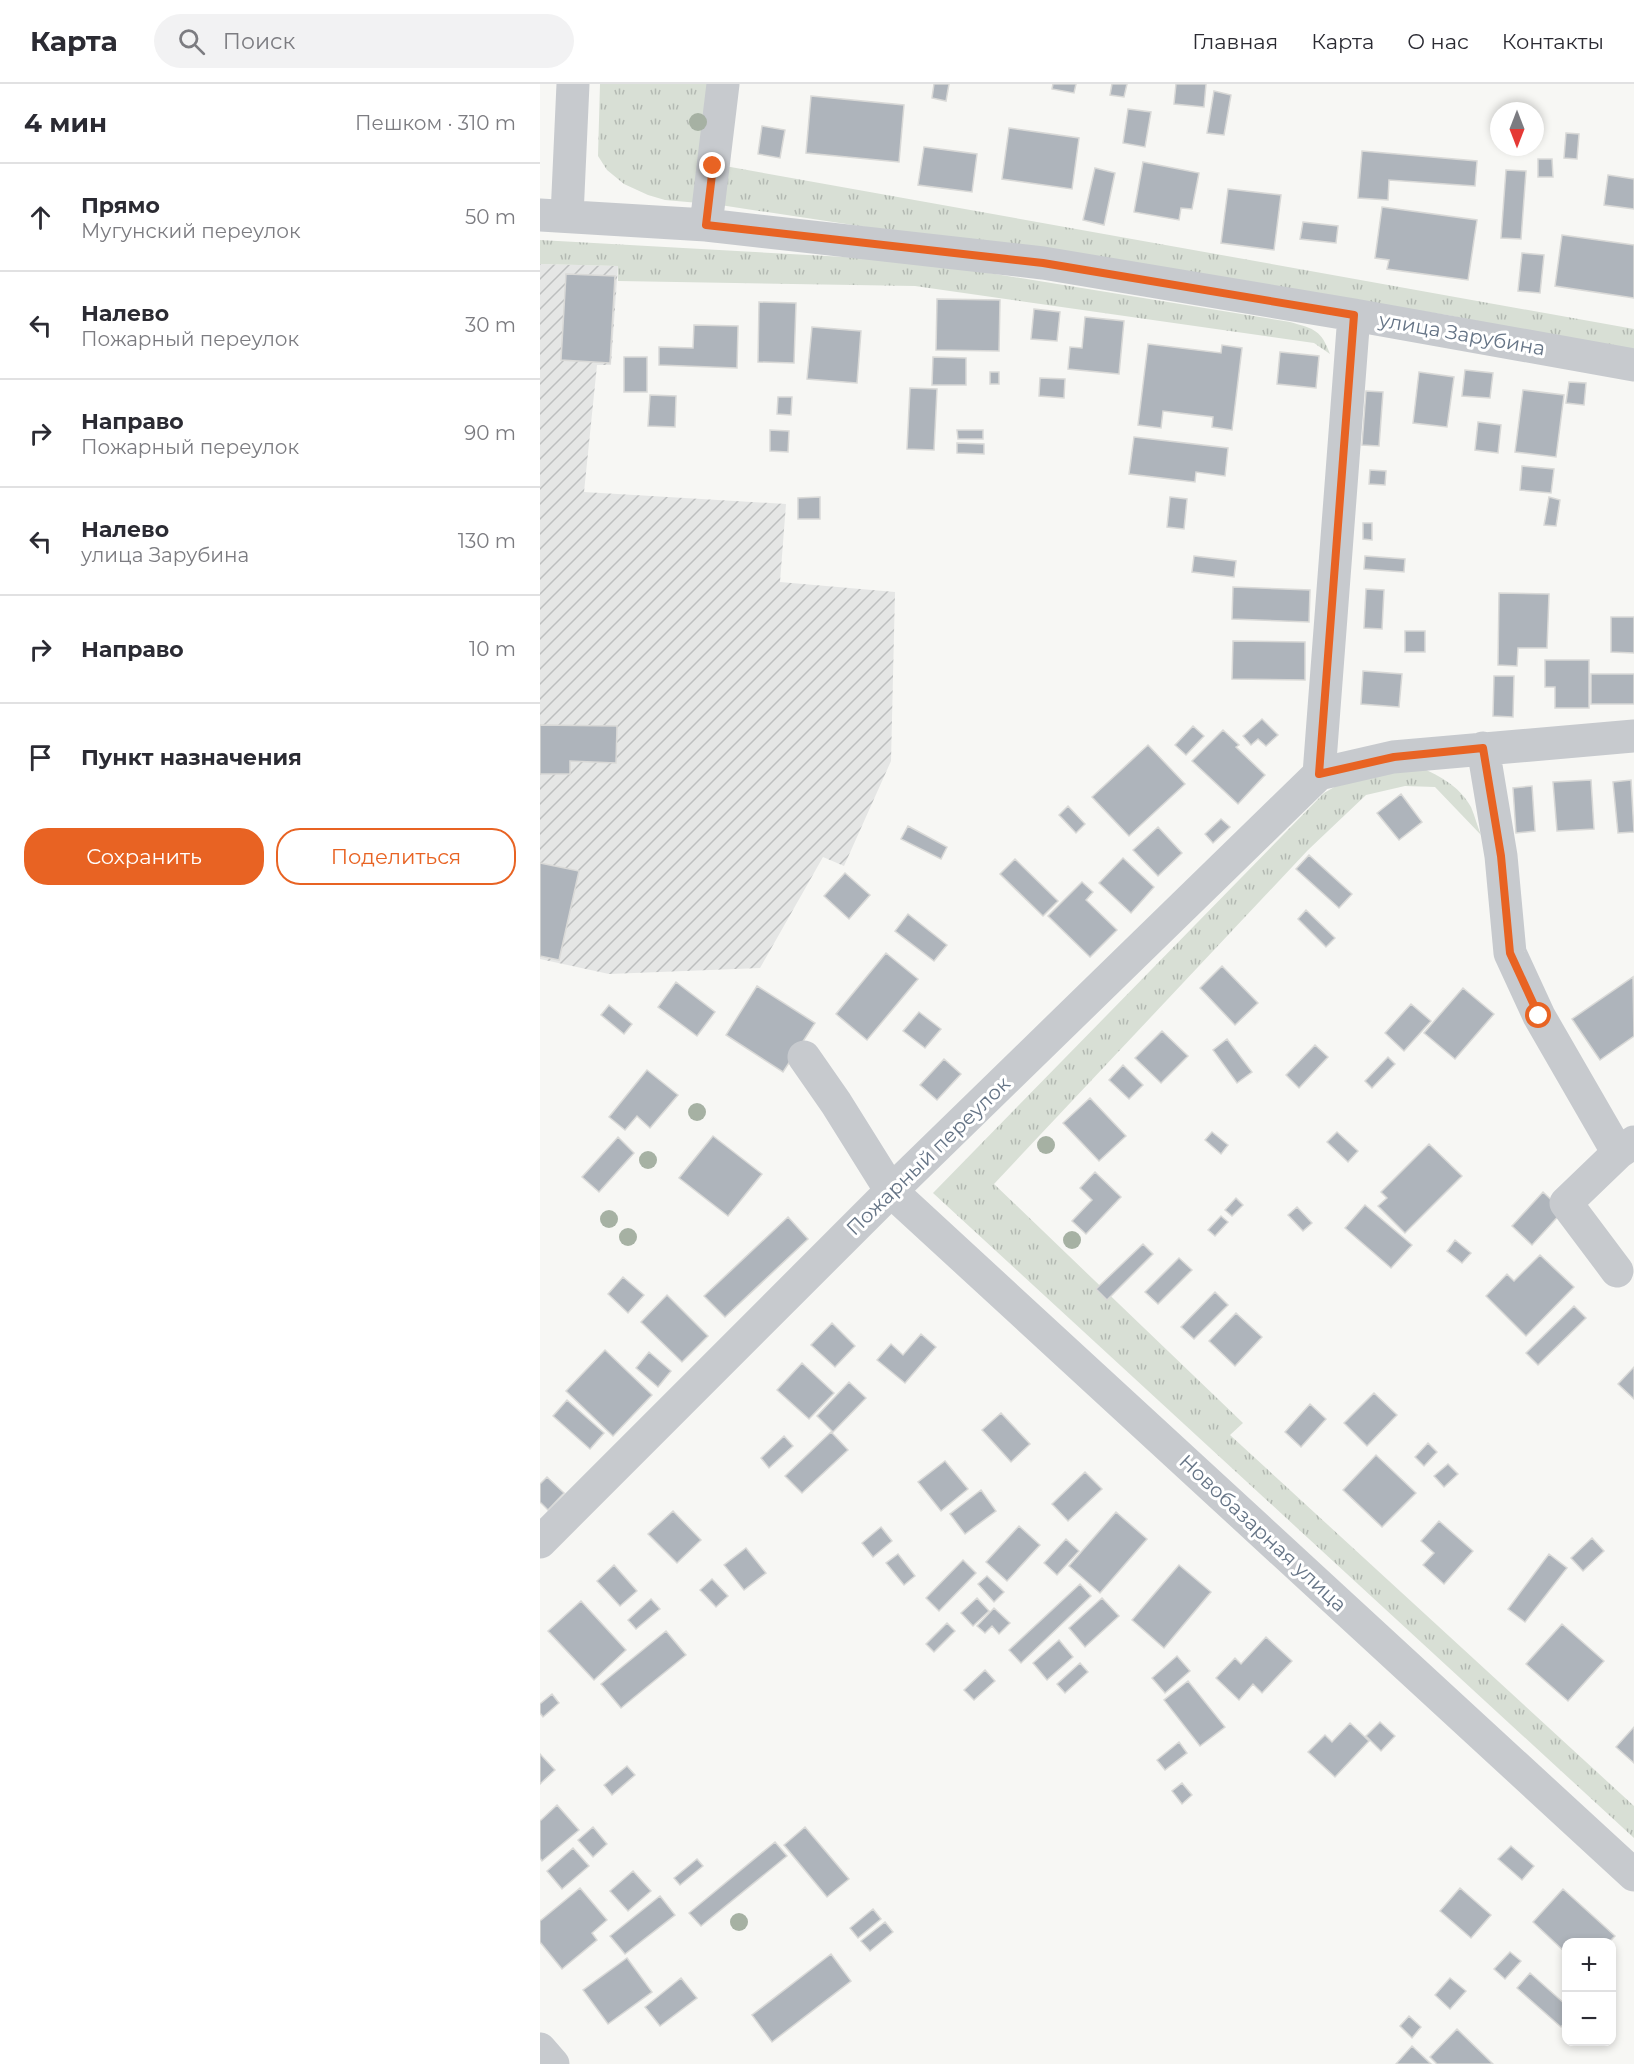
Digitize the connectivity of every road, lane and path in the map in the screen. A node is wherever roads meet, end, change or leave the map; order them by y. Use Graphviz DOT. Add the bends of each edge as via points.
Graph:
graph roads {
  1 [pos="573,84"];
  2 [pos="723,84"];
  3 [pos="554,215"];
  4 [pos="706,225"];
  5 [pos="1354,315"];
  6 [pos="1634,365"];
  7 [pos="1634,736"];
  8 [pos="1483,748"];
  9 [pos="1319,774"];
  10 [pos="804,1057"];
  11 [pos="1626,1147"];
  12 [pos="891,1191"];
  13 [pos="1617,1271"];
  14 [pos="540,1542"];
  15 [pos="1634,1875"];
  16 [pos="540,2049"];
  17 [pos="553,2064"];
  1 -- 3 [label="street"];
  2 -- 4 [label="street"];
  3 -- 4 [label="street, улица Зарубина"];
  4 -- 5 [label="street, улица Зарубина" via="1043,263"];
  5 -- 6 [label="street, улица Зарубина"];
  5 -- 9 [label="street"];
  7 -- 8 [label="street"];
  8 -- 9 [label="street" via="1394,757"];
  8 -- 11 [label="street" via="1501,856 1510,953 1539,1016"];
  9 -- 12 [label="street, Пожарный переулок"];
  10 -- 12 [label="street, Новобазарная улица"];
  11 -- 13 [label="street" via="1566,1203"];
  12 -- 14 [label="street, Пожарный переулок"];
  12 -- 15 [label="street, Новобазарная улица"];
  16 -- 17 [label="street"];
}
